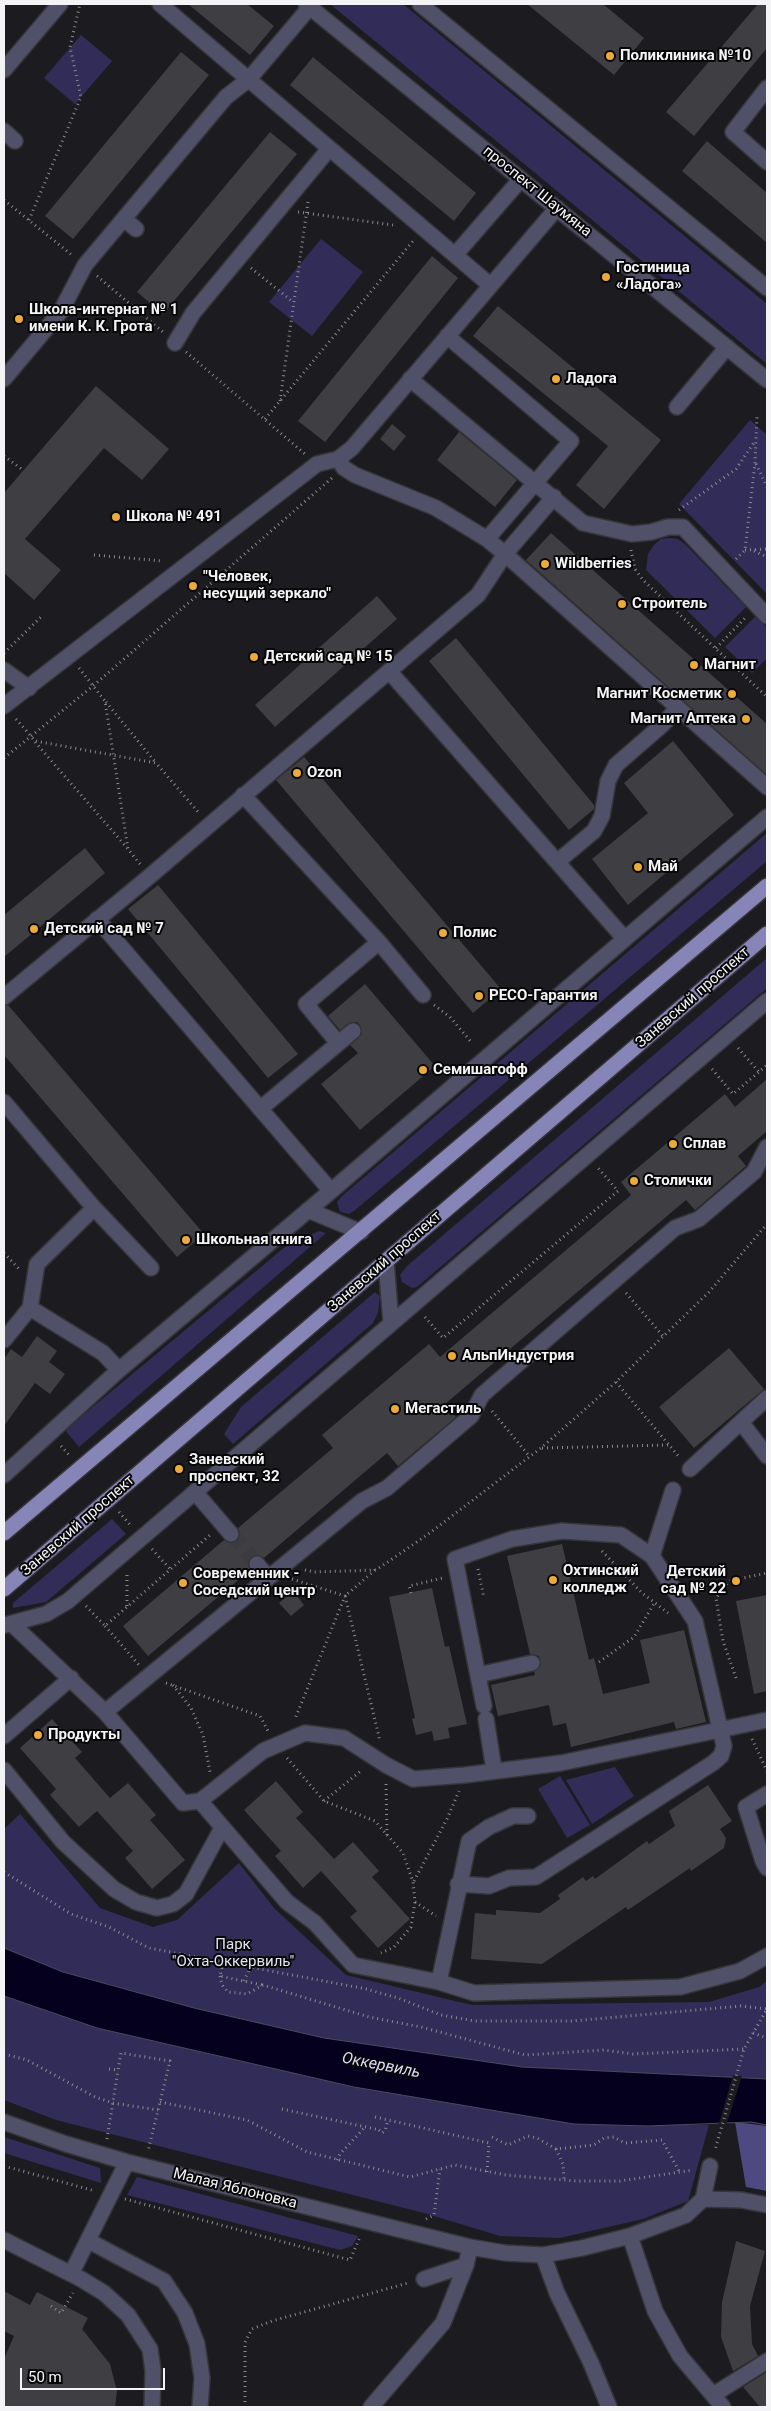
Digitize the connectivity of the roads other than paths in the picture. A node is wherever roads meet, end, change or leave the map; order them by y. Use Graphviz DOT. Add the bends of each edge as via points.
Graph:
graph roads {
  1 [pos="60,4"];
  2 [pos="160,4"];
  3 [pos="308,5"];
  4 [pos="426,6"];
  5 [pos="4,70"];
  6 [pos="249,79"];
  7 [pos="767,88"];
  8 [pos="329,149"];
  9 [pos="767,162"];
  10 [pos="521,179"];
  11 [pos="556,208"];
  12 [pos="455,255"];
  13 [pos="490,285"];
  14 [pos="767,288"];
  15 [pos="447,336"];
  16 [pos="175,342"];
  17 [pos="727,347"];
  18 [pos="4,379"];
  19 [pos="410,379"];
  20 [pos="767,380"];
  21 [pos="677,407"];
  22 [pos="341,464"];
  23 [pos="536,482"];
  24 [pos="554,497"];
  25 [pos="486,539"];
  26 [pos="505,554"];
  27 [pos="762,611"];
  28 [pos="4,670"];
  29 [pos="389,670"];
  30 [pos="29,688"];
  31 [pos="4,706"];
  32 [pos="678,708"];
  33 [pos="767,787"];
  34 [pos="243,795"];
  35 [pos="767,817"];
  36 [pos="557,862"];
  37 [pos="767,886"];
  38 [pos="97,919"];
  39 [pos="767,934"];
  40 [pos="624,938"];
  41 [pos="379,942"];
  42 [pos="423,996"];
  43 [pos="4,997"];
  44 [pos="767,1001"];
  45 [pos="352,1031"];
  46 [pos="338,1043"];
  47 [pos="4,1102"];
  48 [pos="260,1109"];
  49 [pos="767,1147"];
  50 [pos="331,1191"];
  51 [pos="94,1208"];
  52 [pos="308,1210"];
  53 [pos="361,1232"];
  54 [pos="386,1261"];
  55 [pos="151,1268"];
  56 [pos="30,1308"];
  57 [pos="392,1323"];
  58 [pos="4,1340"];
  59 [pos="118,1370"];
  60 [pos="767,1398"];
  61 [pos="741,1422"];
  62 [pos="767,1456"];
  63 [pos="690,1469"];
  64 [pos="4,1475"];
  65 [pos="673,1490"];
  66 [pos="196,1492"];
  67 [pos="227,1529"];
  68 [pos="4,1533"];
  69 [pos="652,1556"];
  70 [pos="257,1564"];
  71 [pos="275,1572"];
  72 [pos="4,1589"];
  73 [pos="8,1624"];
  74 [pos="532,1663"];
  75 [pos="478,1675"];
  76 [pos="71,1678"];
  77 [pos="105,1712"];
  78 [pos="767,1720"];
  79 [pos="721,1729"];
  80 [pos="4,1735"];
  81 [pos="4,1770"];
  82 [pos="494,1770"];
  83 [pos="767,1794"];
  84 [pos="205,1797"];
  85 [pos="528,1816"];
  86 [pos="222,1828"];
  87 [pos="767,1868"];
  88 [pos="458,1884"];
  89 [pos="767,1956"];
  90 [pos="439,1982"];
  91 [pos="4,2122"];
  92 [pos="127,2162"];
  93 [pos="710,2166"];
  94 [pos="703,2199"];
  95 [pos="767,2205"];
  96 [pos="630,2236"];
  97 [pos="4,2240"];
  98 [pos="89,2241"];
  99 [pos="470,2247"];
  100 [pos="543,2255"];
  101 [pos="466,2265"];
  102 [pos="71,2274"];
  103 [pos="424,2279"];
  104 [pos="767,2361"];
  105 [pos="713,2395"];
  106 [pos="152,2407"];
  107 [pos="200,2407"];
  108 [pos="371,2407"];
  109 [pos="609,2407"];
  110 [pos="723,2407"];
  1 -- 5 [label="street"];
  2 -- 6 [label="street"];
  3 -- 6 [label="street"];
  3 -- 10 [label="street, проспект Шаумяна"];
  4 -- 14 [label="street"];
  6 -- 8 [label="street"];
  6 -- 18 [label="street" via="226,97 130,224 85,265 61,311"];
  7 -- 9 [label="street" via="732,132"];
  8 -- 12 [label="street"];
  8 -- 16 [label="street" via="193,313"];
  10 -- 11 [label="street, проспект Шаумяна"];
  10 -- 12 [label="street"];
  11 -- 13 [label="street"];
  11 -- 17 [label="street, проспект Шаумяна"];
  12 -- 13 [label="street"];
  13 -- 15 [label="street"];
  15 -- 19 [label="street"];
  15 -- 23 [label="street" via="571,441"];
  17 -- 20 [label="street, проспект Шаумяна"];
  17 -- 21 [label="street"];
  19 -- 22 [label="street"];
  19 -- 23 [label="street"];
  22 -- 25 [label="street" via="355,475 436,508"];
  22 -- 30 [label="street" via="317,464"];
  23 -- 24 [label="street"];
  23 -- 25 [label="street"];
  24 -- 26 [label="street"];
  24 -- 27 [label="street" via="583,523 632,534 668,527 683,528"];
  25 -- 26 [label="street"];
  26 -- 29 [label="street" via="478,595"];
  26 -- 32 [label="street"];
  28 -- 30 [label="street"];
  29 -- 34 [label="street"];
  29 -- 36 [label="street"];
  30 -- 31 [label="street"];
  32 -- 33 [label="street"];
  32 -- 36 [label="street" via="616,765 608,781 602,816 594,831"];
  34 -- 38 [label="street"];
  34 -- 41 [label="street"];
  35 -- 40 [label="street"];
  36 -- 40 [label="street"];
  37 -- 53 [label="main road"];
  38 -- 43 [label="street"];
  38 -- 48 [label="street"];
  39 -- 54 [label="main road, Заневский проспект"];
  40 -- 50 [label="street"];
  41 -- 42 [label="street"];
  41 -- 46 [label="street" via="306,1004"];
  44 -- 57 [label="street"];
  45 -- 46 [label="street"];
  46 -- 48 [label="street"];
  47 -- 51 [label="street"];
  48 -- 50 [label="street"];
  49 -- 71 [label="street" via="754,1172 699,1220 675,1228 481,1398 471,1416 387,1488 362,1501"];
  50 -- 52 [label="street"];
  51 -- 55 [label="street"];
  51 -- 56 [label="street" via="37,1264"];
  52 -- 53 [label="street"];
  52 -- 59 [label="street"];
  53 -- 68 [label="main road"];
  54 -- 57 [label="street"];
  54 -- 72 [label="main road, Заневский проспект"];
  56 -- 58 [label="street"];
  56 -- 59 [label="street" via="104,1353"];
  57 -- 66 [label="street"];
  59 -- 64 [label="street"];
  60 -- 61 [label="street"];
  61 -- 62 [label="street"];
  61 -- 63 [label="street"];
  65 -- 69 [label="street"];
  66 -- 67 [label="street"];
  66 -- 73 [label="street" via="68,1601 46,1614"];
  69 -- 75 [label="street" via="621,1534 562,1531 512,1539 455,1559"];
  69 -- 79 [label="street" via="695,1621"];
  70 -- 71 [label="street"];
  71 -- 77 [label="street"];
  73 -- 76 [label="street"];
  74 -- 75 [label="street"];
  75 -- 82 [label="street"];
  76 -- 77 [label="street"];
  76 -- 80 [label="street"];
  77 -- 84 [label="street" via="183,1803"];
  78 -- 79 [label="street"];
  79 -- 82 [label="street" via="562,1763"];
  79 -- 88 [label="street" via="724,1746 721,1756 536,1877 509,1878 489,1886"];
  81 -- 86 [label="street" via="63,1842 114,1889 136,1902 157,1908 174,1904 186,1894"];
  82 -- 84 [label="street" via="413,1779 344,1738 305,1733 263,1751"];
  83 -- 87 [label="street" via="746,1807"];
  84 -- 86 [label="street"];
  85 -- 88 [label="street" via="513,1816 469,1841"];
  86 -- 90 [label="street" via="286,1902 316,1923 353,1965"];
  88 -- 90 [label="street"];
  89 -- 90 [label="street" via="740,1971 680,1987 474,1992"];
  91 -- 92 [label="street, Малая Яблоновка"];
  92 -- 98 [label="street"];
  92 -- 99 [label="street, Малая Яблоновка"];
  93 -- 94 [label="street"];
  94 -- 95 [label="street" via="741,2200"];
  94 -- 96 [label="street, Малая Яблоновка" via="686,2215"];
  96 -- 100 [label="street, Малая Яблоновка"];
  96 -- 105 [label="street" via="655,2311 680,2356"];
  97 -- 102 [label="street"];
  98 -- 102 [label="street"];
  98 -- 107 [label="street" via="164,2282 185,2314 197,2344 202,2378"];
  99 -- 100 [label="street, Малая Яблоновка"];
  99 -- 101 [label="street"];
  100 -- 109 [label="street"];
  101 -- 103 [label="street"];
  101 -- 108 [label="street" via="443,2323"];
  102 -- 106 [label="street" via="104,2293 128,2315 150,2350"];
  104 -- 105 [label="street"];
  105 -- 110 [label="street"];
}
